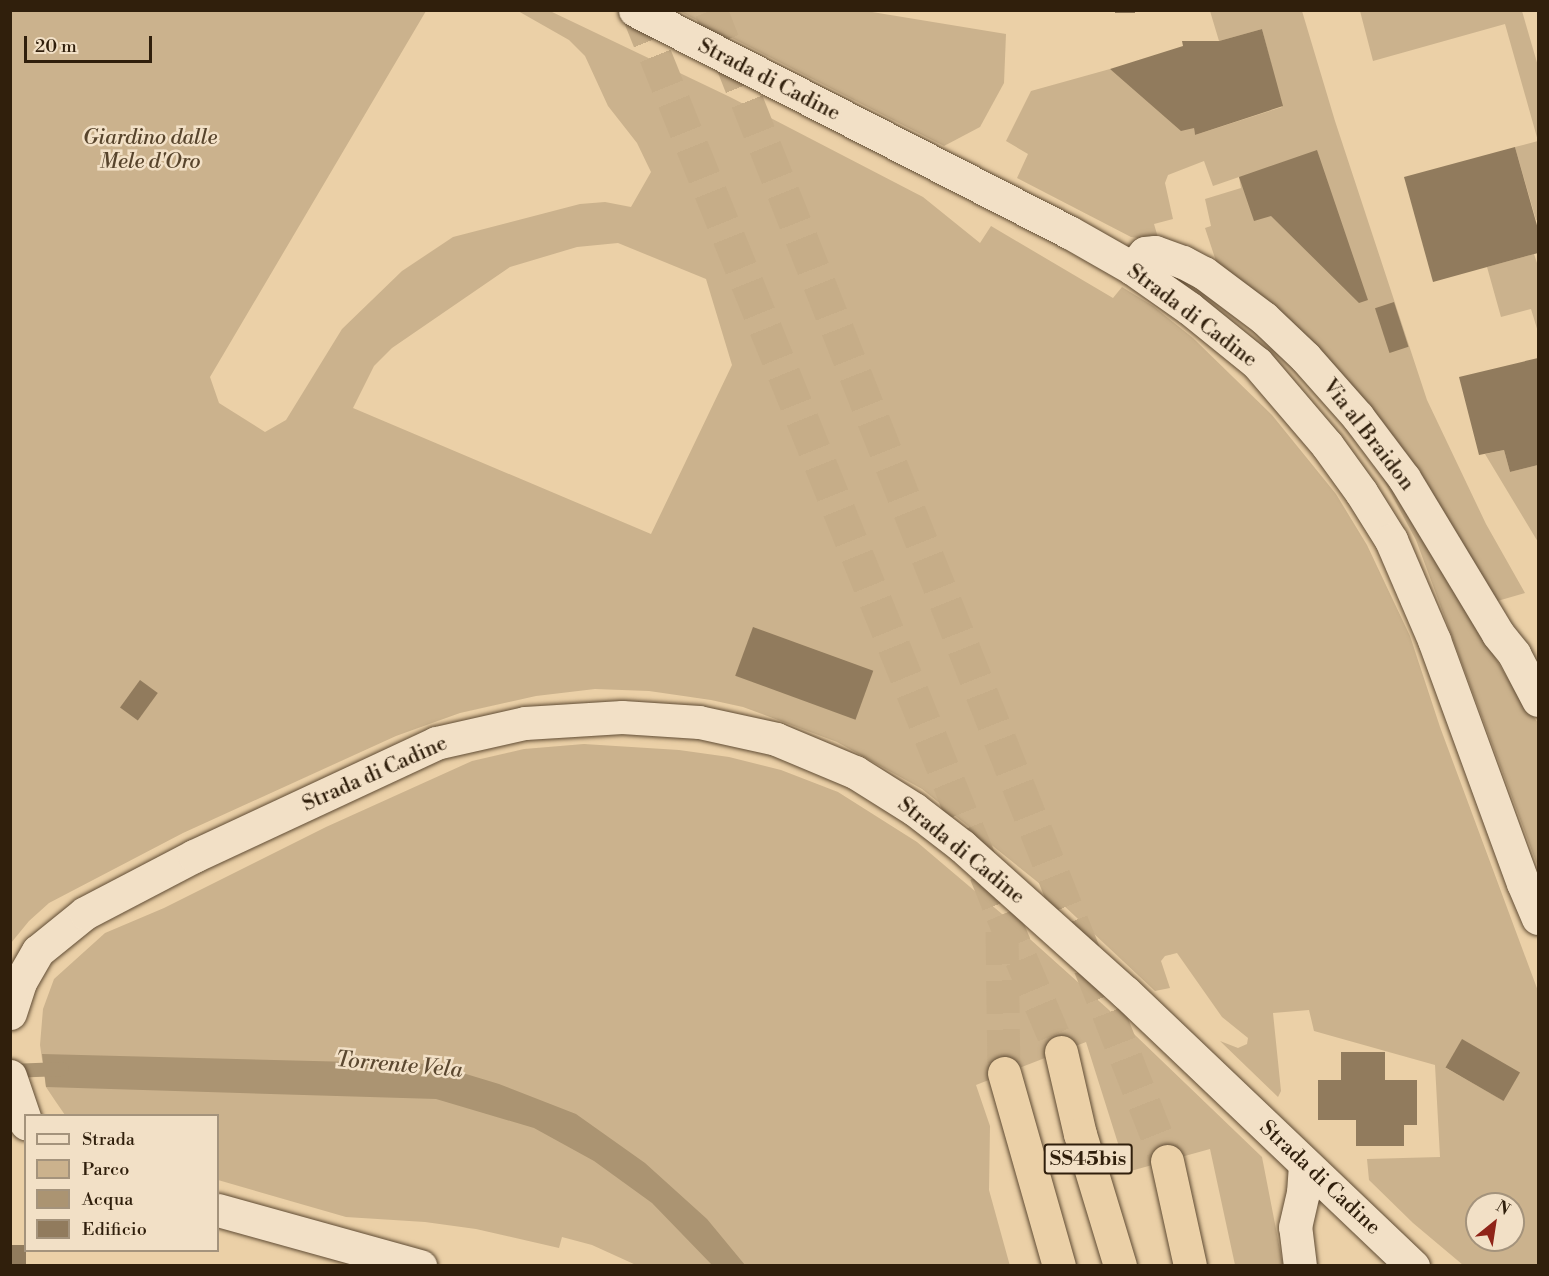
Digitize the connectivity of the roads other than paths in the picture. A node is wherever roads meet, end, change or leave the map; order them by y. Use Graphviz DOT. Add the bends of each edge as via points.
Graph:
graph roads {
  1 [pos="635,10"];
  2 [pos="1132,268"];
  3 [pos="1526,650"];
  4 [pos="1539,700"];
  5 [pos="1539,918"];
  6 [pos="10,1013"];
  7 [pos="1060,1052"];
  8 [pos="1004,1074"];
  9 [pos="11,1082"];
  10 [pos="24,1118"];
  11 [pos="1167,1161"];
  12 [pos="1305,1164"];
  13 [pos="219,1210"];
  14 [pos="420,1266"];
  15 [pos="1059,1266"];
  16 [pos="1120,1266"];
  17 [pos="1190,1266"];
  18 [pos="1300,1266"];
  19 [pos="1413,1266"];
  1 -- 2 [label="street, Strada di Cadine"];
  2 -- 3 [label="street, Via al Braidon" via="1145,253 1155,252 1183,262 1264,318 1305,357 1358,417 1404,478 1498,634"];
  2 -- 5 [label="street, Strada di Cadine" via="1257,363 1362,492 1391,540 1415,593"];
  3 -- 4 [label="street, Via al Braidon"];
  6 -- 12 [label="street, Strada di Cadine" via="20,982 38,951 85,913 194,856 436,742 525,723 622,717 699,722 776,739 855,772 914,809 962,846 1125,992"];
  7 -- 16 [label="highway, SS45bis"];
  8 -- 15 [label="highway"];
  9 -- 10 [label="street"];
  11 -- 17 [label="highway"];
  12 -- 18 [label="street" via="1295,1227"];
  12 -- 19 [label="street, Strada di Cadine"];
  13 -- 14 [label="street"];
}
